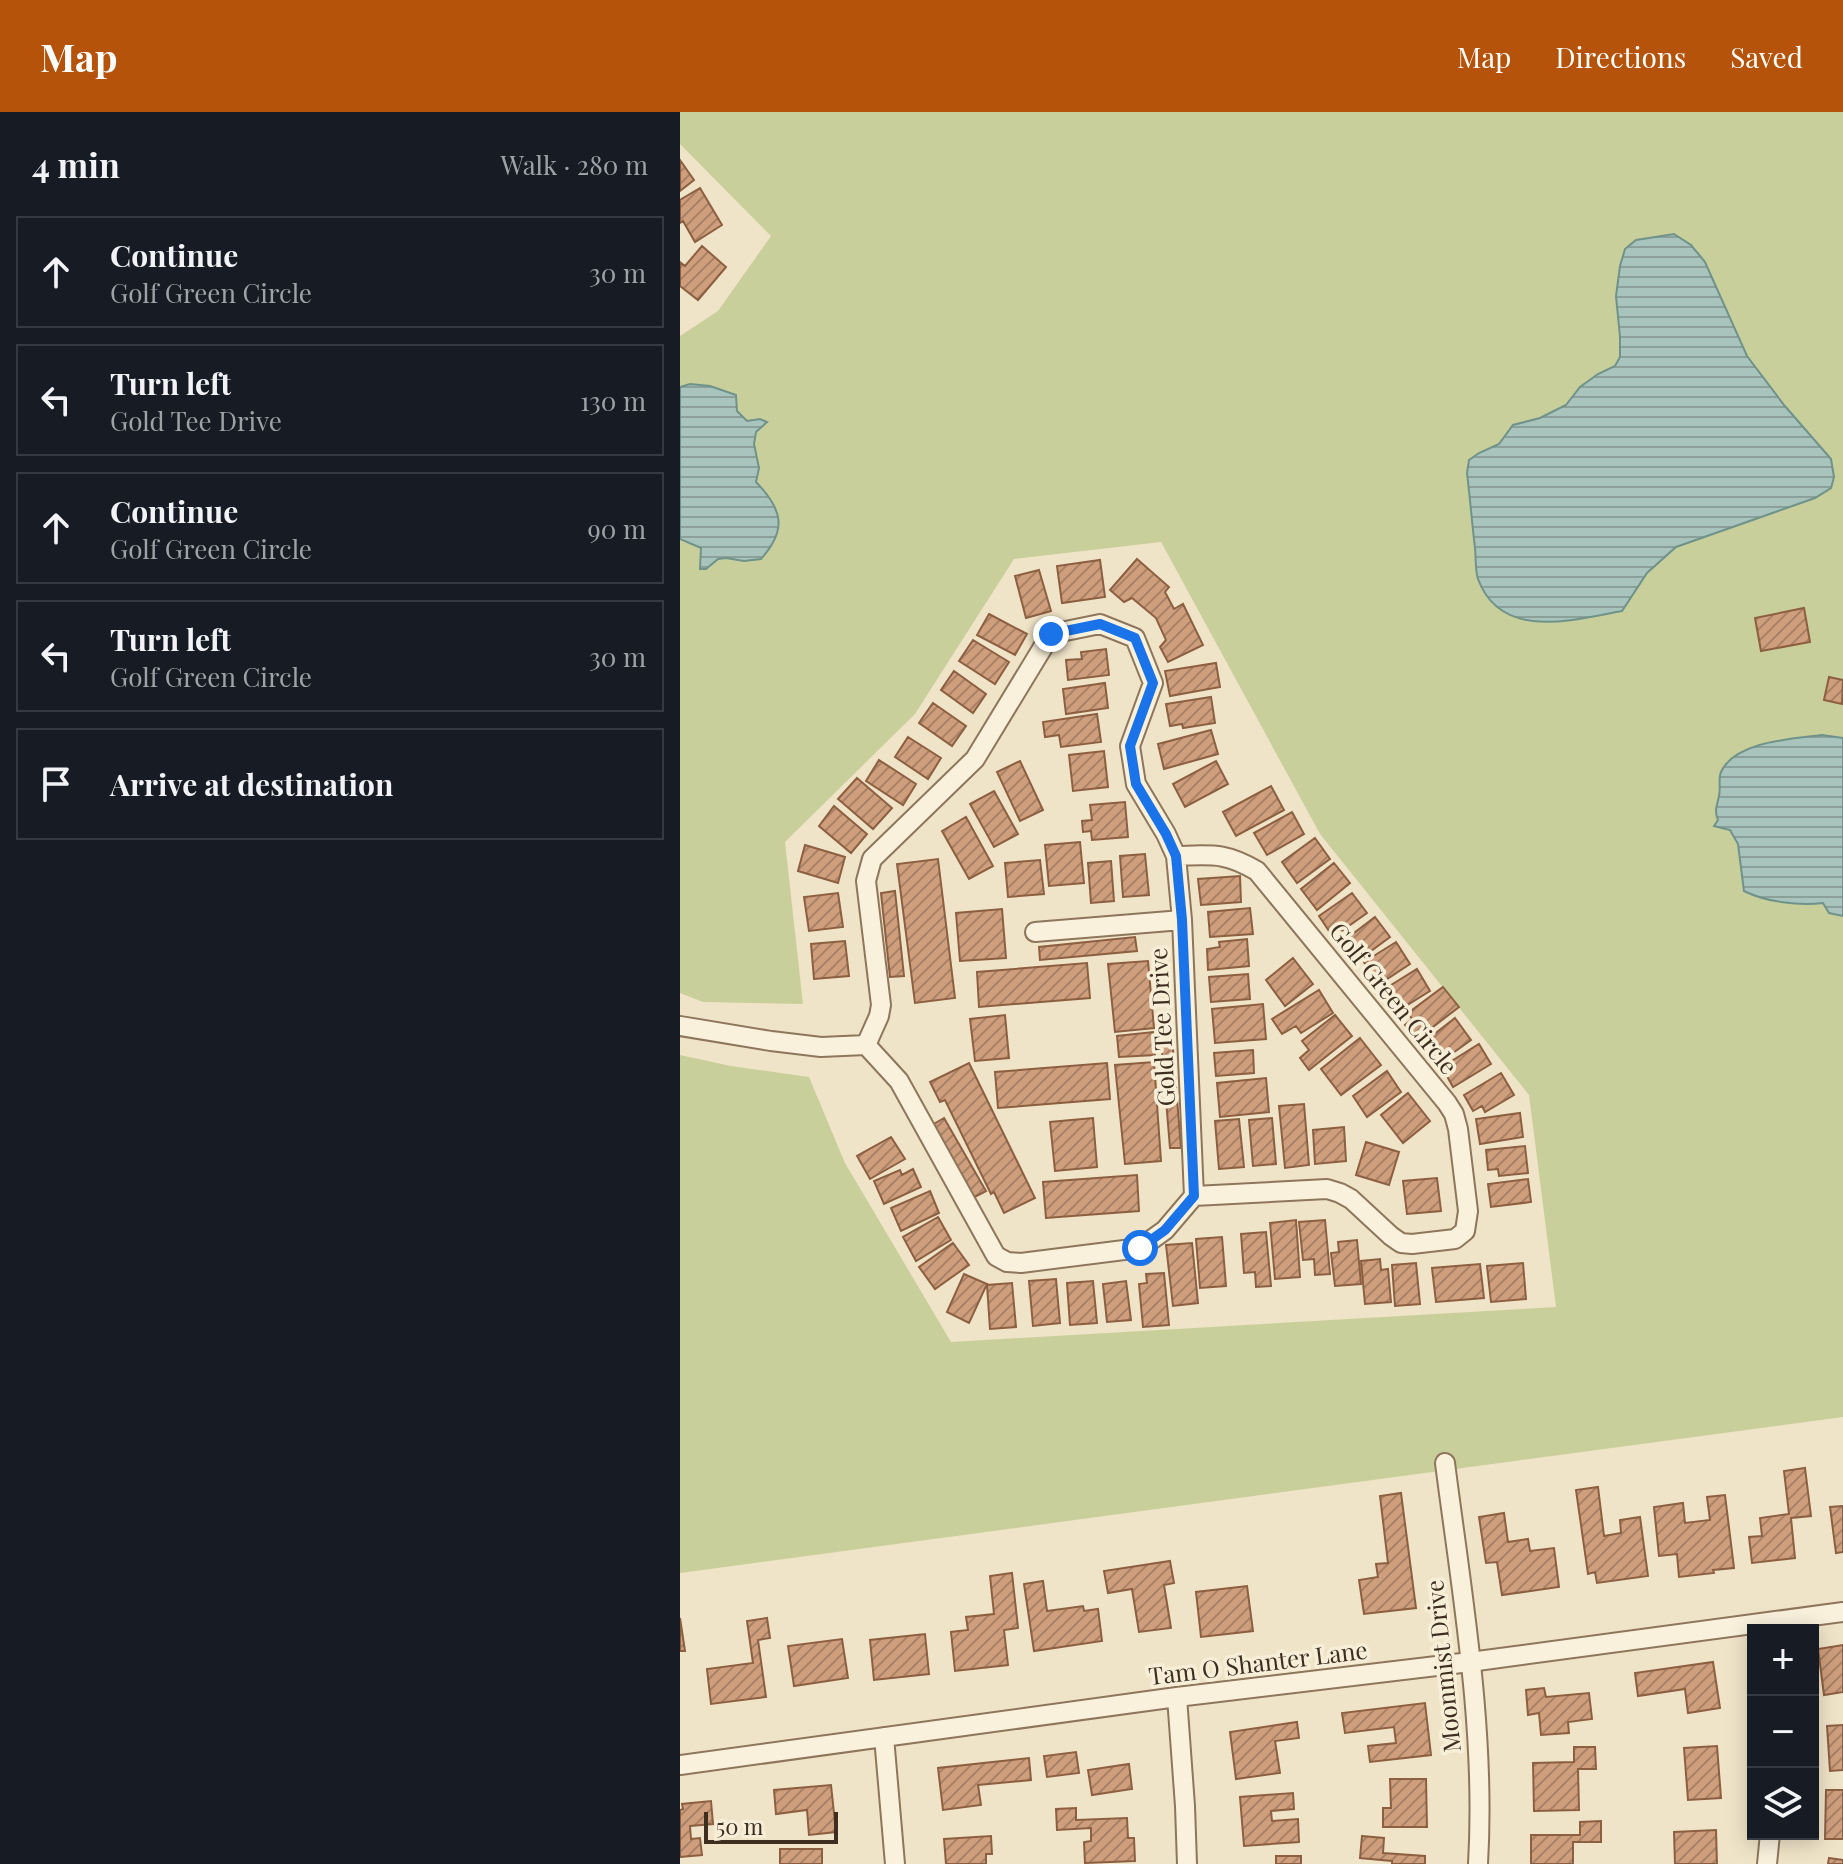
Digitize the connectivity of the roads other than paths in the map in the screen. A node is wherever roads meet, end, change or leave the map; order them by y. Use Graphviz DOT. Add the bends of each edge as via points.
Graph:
graph roads {
  1 [pos="1176,856"];
  2 [pos="1182,920"];
  3 [pos="1035,932"];
  4 [pos="680,1026"];
  5 [pos="866,1045"];
  6 [pos="1194,1196"];
  7 [pos="1445,1463"];
  8 [pos="1843,1612"];
  9 [pos="1774,1624"];
  10 [pos="1747,1628"];
  11 [pos="1470,1662"];
  12 [pos="1177,1697"];
  13 [pos="884,1737"];
  14 [pos="680,1765"];
  15 [pos="1769,1840"];
  16 [pos="895,1864"];
  17 [pos="1187,1864"];
  18 [pos="1478,1864"];
  19 [pos="1767,1864"];
  1 -- 2 [label="street, Gold Tee Drive"];
  1 -- 5 [label="street" via="1136,784 1130,746 1153,683 1135,638 1100,624 1051,634 975,759 872,859 866,881 881,1005"];
  1 -- 6 [label="street, Golf Green Circle" via="1221,855 1257,871 1454,1114 1468,1211 1465,1231 1455,1239 1412,1244 1401,1243 1351,1199 1327,1189"];
  2 -- 3 [label="street"];
  2 -- 6 [label="street, Gold Tee Drive"];
  4 -- 5 [label="street" via="821,1047"];
  5 -- 6 [label="street" via="899,1081 996,1256 1007,1262 1140,1248 1165,1230"];
  7 -- 11 [label="street, Moonmist Drive"];
  8 -- 9 [label="street, Tam O Shanter Lane"];
  10 -- 11 [label="street, Tam O Shanter Lane"];
  11 -- 12 [label="street, Tam O Shanter Lane"];
  11 -- 18 [label="street, Moonmist Drive" via="1480,1778"];
  12 -- 13 [label="street, Tam O Shanter Lane"];
  12 -- 17 [label="street"];
  13 -- 14 [label="street, Tam O Shanter Lane"];
  13 -- 16 [label="street"];
  15 -- 19 [label="street"];
}
